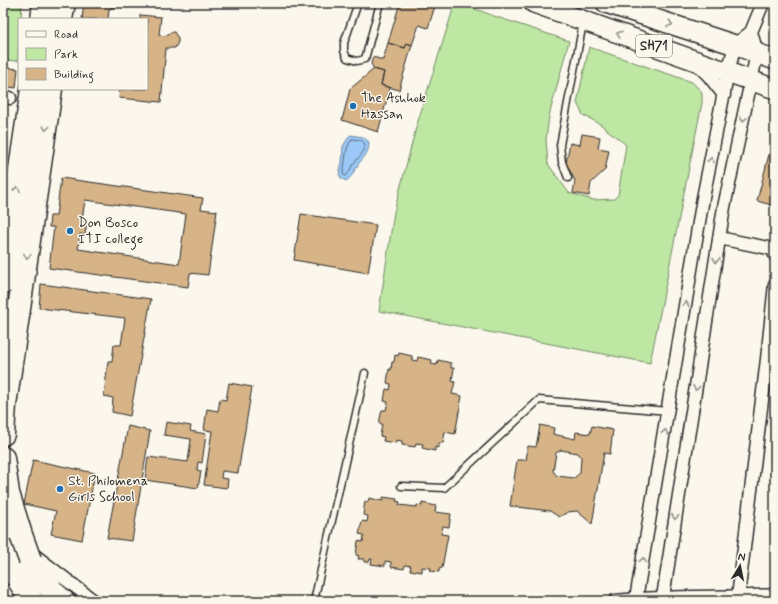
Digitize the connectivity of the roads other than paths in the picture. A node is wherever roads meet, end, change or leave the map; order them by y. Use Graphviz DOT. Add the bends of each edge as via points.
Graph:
graph roads {
  1 [pos="44,3"];
  2 [pos="64,3"];
  3 [pos="358,3"];
  4 [pos="380,3"];
  5 [pos="534,3"];
  6 [pos="606,3"];
  7 [pos="763,3"];
  8 [pos="578,14"];
  9 [pos="42,18"];
  10 [pos="61,18"];
  11 [pos="752,32"];
  12 [pos="735,45"];
  13 [pos="757,53"];
  14 [pos="691,59"];
  15 [pos="775,60"];
  16 [pos="728,72"];
  17 [pos="751,80"];
  18 [pos="775,89"];
  19 [pos="32,90"];
  20 [pos="51,90"];
  21 [pos="724,95"];
  22 [pos="568,178"];
  23 [pos="719,238"];
  24 [pos="775,255"];
  25 [pos="3,282"];
  26 [pos="775,284"];
  27 [pos="365,373"];
  28 [pos="668,411"];
  29 [pos="3,434"];
  30 [pos="3,458"];
  31 [pos="401,486"];
  32 [pos="12,533"];
  33 [pos="3,550"];
  34 [pos="775,595"];
  35 [pos="663,597"];
  36 [pos="738,597"];
  37 [pos="636,599"];
  38 [pos="32,601"];
  39 [pos="63,601"];
  40 [pos="94,601"];
  41 [pos="314,601"];
  42 [pos="615,601"];
  1 -- 9 [label="highway"];
  2 -- 10 [label="highway"];
  3 -- 4 [label="lane" via="344,43 347,58 357,61 365,59"];
  5 -- 8 [label="main road, SH71"];
  6 -- 12 [label="main road, SH71, one-way"];
  7 -- 11 [label="street"];
  14 -- 8 [label="main road, SH71, one-way"];
  8 -- 22 [label="lane" via="560,145 562,162"];
  11 -- 12 [label="street"];
  11 -- 13 [label="street"];
  12 -- 13 [label="main road, SH71"];
  12 -- 16 [label="street"];
  13 -- 15 [label="main road, SH71"];
  13 -- 17 [label="street"];
  14 -- 16 [label="main road, SH71"];
  14 -- 21 [label="street"];
  16 -- 17 [label="main road, SH71"];
  16 -- 21 [label="street"];
  17 -- 18 [label="main road, SH71"];
  17 -- 23 [label="street, one-way"];
  25 -- 19 [label="highway, one-way"];
  20 -- 29 [label="highway, one-way" via="6,397"];
  28 -- 21 [label="street, one-way" via="703,198"];
  23 -- 24 [label="street" via="773,248"];
  23 -- 35 [label="street, one-way"];
  26 -- 36 [label="street"];
  27 -- 41 [label="lane"];
  28 -- 31 [label="lane" via="539,400 444,488"];
  37 -- 28 [label="street, one-way"];
  30 -- 32 [label="highway"];
  32 -- 39 [label="highway, bridge" via="53,592"];
  32 -- 40 [label="street"];
  33 -- 38 [label="highway" via="10,567"];
  34 -- 36 [label="street"];
  35 -- 36 [label="street"];
  35 -- 37 [label="street"];
  37 -- 42 [label="street"];
}
